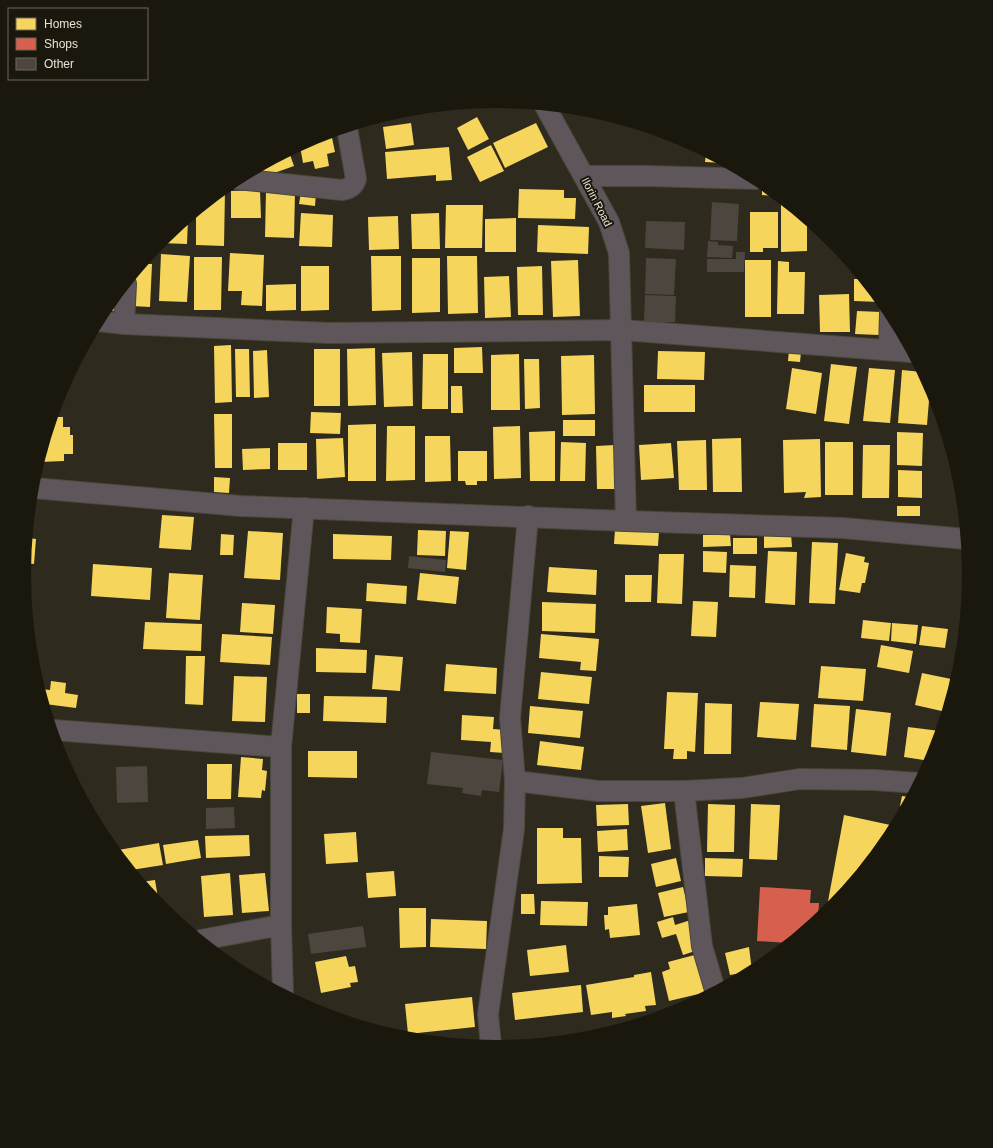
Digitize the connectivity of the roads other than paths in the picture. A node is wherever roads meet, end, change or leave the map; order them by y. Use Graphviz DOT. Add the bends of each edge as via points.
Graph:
graph roads {
  1 [pos="548,111"];
  2 [pos="348,133"];
  3 [pos="584,176"];
  4 [pos="249,180"];
  5 [pos="743,180"];
  6 [pos="126,293"];
  7 [pos="105,322"];
  8 [pos="124,324"];
  9 [pos="890,324"];
  10 [pos="622,330"];
  11 [pos="889,350"];
  12 [pos="905,351"];
  13 [pos="39,489"];
  14 [pos="304,508"];
  15 [pos="528,516"];
  16 [pos="626,521"];
  17 [pos="961,539"];
  18 [pos="58,730"];
  19 [pos="282,747"];
  20 [pos="515,780"];
  21 [pos="913,783"];
  22 [pos="684,791"];
  23 [pos="281,925"];
  24 [pos="208,939"];
  25 [pos="714,985"];
  26 [pos="283,987"];
  27 [pos="491,1040"];
  1 -- 3 [label="street, Ilorin Road"];
  2 -- 4 [label="street" via="356,179 348,189"];
  3 -- 5 [label="street"];
  3 -- 10 [label="street, Ilorin Road" via="609,222 619,252"];
  6 -- 8 [label="street"];
  7 -- 8 [label="street"];
  8 -- 10 [label="street" via="330,333"];
  9 -- 11 [label="street"];
  10 -- 11 [label="street"];
  10 -- 16 [label="street, Ilorin Road"];
  11 -- 12 [label="street"];
  13 -- 14 [label="street" via="241,506"];
  14 -- 15 [label="street"];
  14 -- 19 [label="street"];
  15 -- 16 [label="street"];
  15 -- 20 [label="street" via="510,718"];
  16 -- 17 [label="street" via="843,528"];
  18 -- 19 [label="street"];
  19 -- 23 [label="street"];
  20 -- 22 [label="street" via="598,791"];
  20 -- 27 [label="street" via="514,829 488,1014"];
  21 -- 22 [label="street" via="800,779 742,788"];
  22 -- 25 [label="street" via="702,946"];
  23 -- 24 [label="street"];
  23 -- 26 [label="street"];
}
